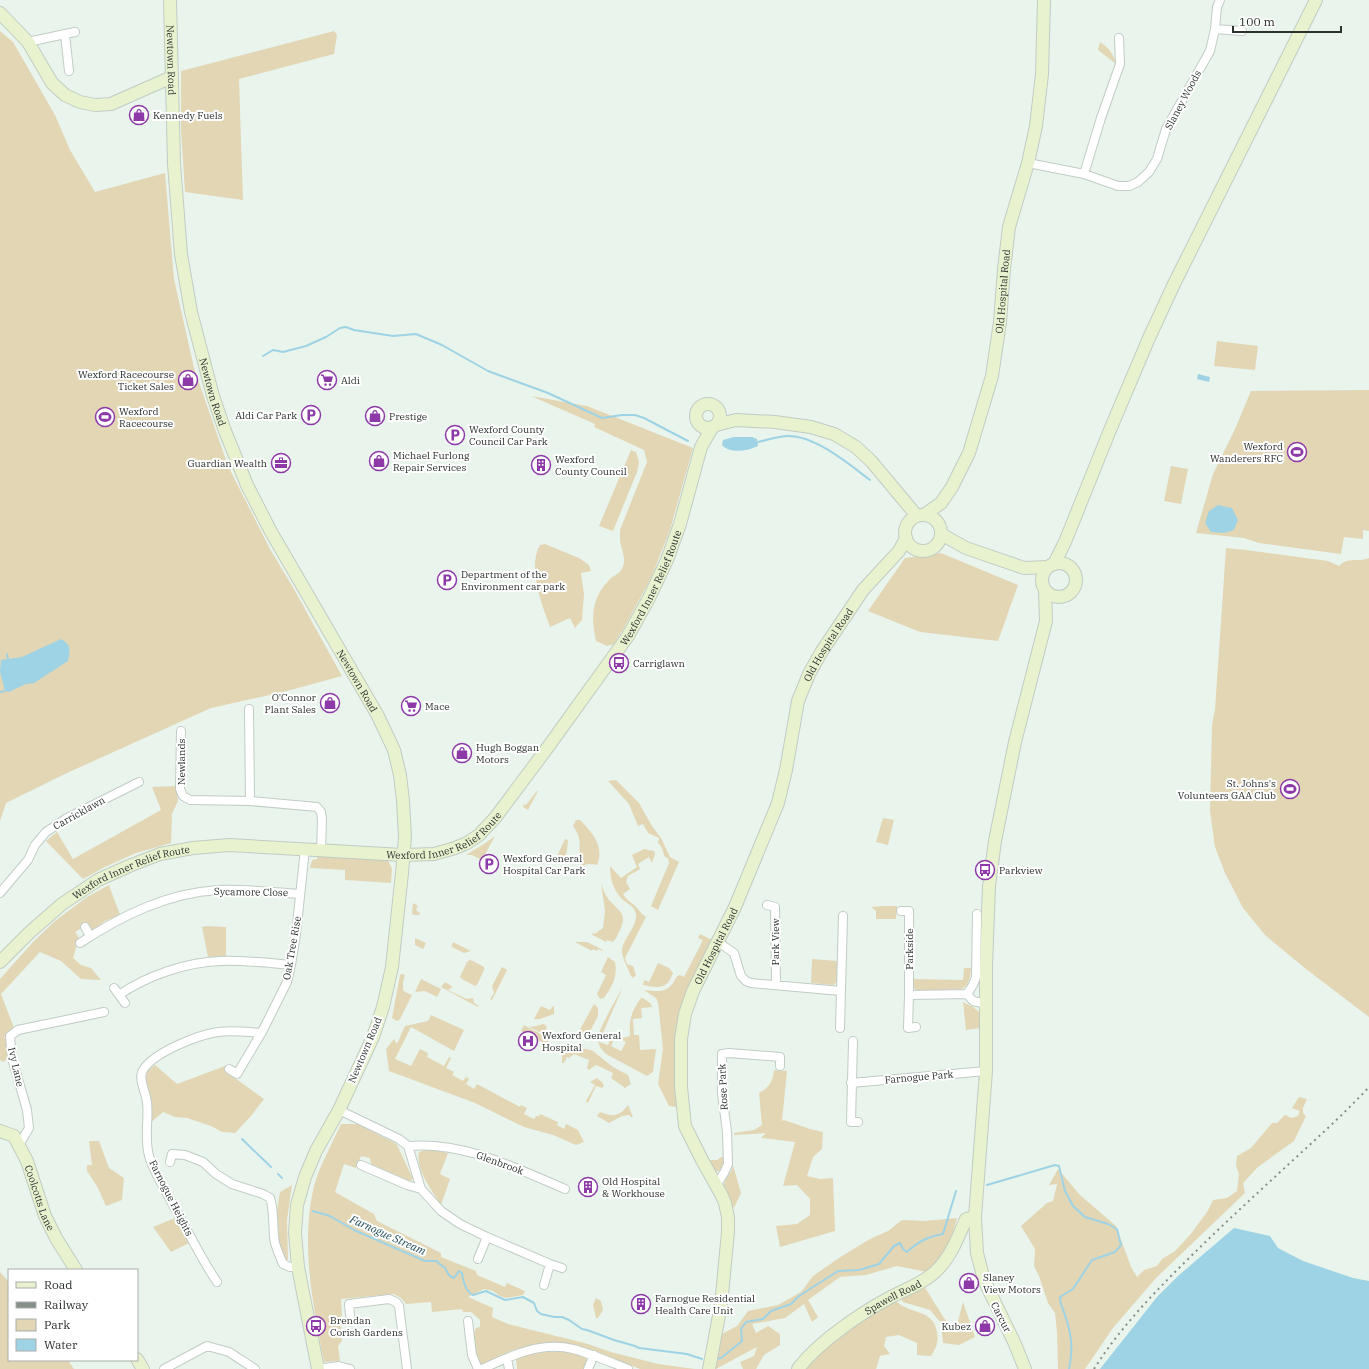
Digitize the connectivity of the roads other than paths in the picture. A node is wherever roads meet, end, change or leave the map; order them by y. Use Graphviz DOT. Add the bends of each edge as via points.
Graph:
graph roads {
  1 [pos="170,0"];
  2 [pos="1044,0"];
  3 [pos="1220,0"];
  4 [pos="1316,0"];
  5 [pos="0,13"];
  6 [pos="1215,29"];
  7 [pos="1242,31"];
  8 [pos="75,32"];
  9 [pos="65,34"];
  10 [pos="1119,38"];
  11 [pos="28,42"];
  12 [pos="69,71"];
  13 [pos="172,78"];
  14 [pos="1028,163"];
  15 [pos="1084,174"];
  16 [pos="719,412"];
  17 [pos="736,420"];
  18 [pos="699,425"];
  19 [pos="714,427"];
  20 [pos="701,447"];
  21 [pos="898,494"];
  22 [pos="941,503"];
  23 [pos="920,515"];
  24 [pos="936,521"];
  25 [pos="907,525"];
  26 [pos="940,534"];
  27 [pos="906,538"];
  28 [pos="1065,542"];
  29 [pos="934,546"];
  30 [pos="966,548"];
  31 [pos="915,549"];
  32 [pos="900,551"];
  33 [pos="1051,565"];
  34 [pos="1067,565"];
  35 [pos="1024,568"];
  36 [pos="1044,588"];
  37 [pos="1063,597"];
  38 [pos="1046,621"];
  39 [pos="249,709"];
  40 [pos="180,731"];
  41 [pos="139,782"];
  42 [pos="250,801"];
  43 [pos="305,849"];
  44 [pos="321,851"];
  45 [pos="403,855"];
  46 [pos="0,892"];
  47 [pos="300,894"];
  48 [pos="767,905"];
  49 [pos="901,911"];
  50 [pos="977,914"];
  51 [pos="843,916"];
  52 [pos="85,927"];
  53 [pos="90,936"];
  54 [pos="718,942"];
  55 [pos="80,943"];
  56 [pos="0,962"];
  57 [pos="291,965"];
  58 [pos="776,985"];
  59 [pos="114,988"];
  60 [pos="841,991"];
  61 [pos="967,994"];
  62 [pos="119,995"];
  63 [pos="909,995"];
  64 [pos="125,1003"];
  65 [pos="987,1004"];
  66 [pos="104,1012"];
  67 [pos="916,1027"];
  68 [pos="840,1028"];
  69 [pos="261,1033"];
  70 [pos="853,1041"];
  71 [pos="780,1066"];
  72 [pos="229,1069"];
  73 [pos="986,1071"];
  74 [pos="851,1083"];
  75 [pos="339,1110"];
  76 [pos="858,1122"];
  77 [pos="0,1131"];
  78 [pos="19,1145"];
  79 [pos="408,1146"];
  80 [pos="170,1162"];
  81 [pos="361,1165"];
  82 [pos="717,1184"];
  83 [pos="421,1189"];
  84 [pos="565,1189"];
  85 [pos="975,1217"];
  86 [pos="487,1237"];
  87 [pos="478,1259"];
  88 [pos="550,1264"];
  89 [pos="298,1267"];
  90 [pos="562,1268"];
  91 [pos="75,1269"];
  92 [pos="217,1282"];
  93 [pos="544,1285"];
  94 [pos="350,1315"];
  95 [pos="468,1321"];
  96 [pos="594,1355"];
  97 [pos="507,1358"];
  98 [pos="164,1369"];
  99 [pos="255,1369"];
  100 [pos="318,1369"];
  101 [pos="350,1369"];
  102 [pos="407,1369"];
  103 [pos="478,1369"];
  104 [pos="482,1369"];
  105 [pos="508,1369"];
  106 [pos="588,1369"];
  107 [pos="628,1369"];
  108 [pos="709,1369"];
  109 [pos="798,1369"];
  110 [pos="1025,1369"];
  1 -- 13 [label="street, Newtown Road"];
  2 -- 14 [label="street, Old Hospital Road" via="1042,74 1036,126"];
  3 -- 6 [label="street, Slaney Woods"];
  4 -- 28 [label="street" via="1174,284 1113,423"];
  5 -- 11 [label="street"];
  6 -- 7 [label="street"];
  6 -- 15 [label="street, Slaney Woods" via="1210,51 1166,128 1157,159 1149,172 1129,186 1118,186"];
  8 -- 9 [label="street"];
  9 -- 11 [label="street"];
  9 -- 12 [label="street"];
  10 -- 15 [label="street" via="1120,64"];
  11 -- 13 [label="street" via="52,83 65,95 80,102 95,105 111,104"];
  13 -- 45 [label="street, Newtown Road" via="174,164 181,254 191,312 213,396 247,484 270,530 378,716 394,750 403,801"];
  14 -- 15 [label="street, Slaney Woods"];
  14 -- 22 [label="street, Old Hospital Road" via="1009,227 992,376 969,453"];
  16 -- 17 [label="street"];
  16 -- 18 [label="street" via="717,408 708,404 699,407 695,416"];
  16 -- 19 [label="street" via="719,421"];
  17 -- 19 [label="street"];
  17 -- 21 [label="street" via="776,422 811,427 834,434 856,447 871,461"];
  18 -- 19 [label="street" via="703,428"];
  18 -- 20 [label="street, Wexford Inner Relief Route"];
  19 -- 20 [label="street, Wexford Inner Relief Route"];
  20 -- 45 [label="street, Wexford Inner Relief Route" via="673,544 650,598 628,636 548,747 495,818 479,835 467,843 434,854"];
  21 -- 23 [label="street"];
  21 -- 25 [label="street"];
  22 -- 23 [label="street, Old Hospital Road"];
  22 -- 24 [label="street, Old Hospital Road"];
  23 -- 24 [label="street" via="931,516"];
  23 -- 25 [label="street" via="911,519"];
  24 -- 26 [label="street" via="940,527"];
  25 -- 27 [label="street"];
  26 -- 29 [label="street" via="939,541"];
  26 -- 30 [label="street"];
  27 -- 31 [label="street"];
  27 -- 32 [label="street, Old Hospital Road"];
  28 -- 33 [label="street"];
  28 -- 34 [label="street"];
  29 -- 30 [label="street"];
  29 -- 31 [label="street" via="922,551"];
  30 -- 35 [label="street"];
  31 -- 32 [label="street"];
  32 -- 54 [label="street, Old Hospital Road" via="863,590 809,674 798,701 778,803"];
  33 -- 34 [label="street"];
  33 -- 35 [label="street"];
  33 -- 36 [label="street" via="1042,578"];
  34 -- 37 [label="street" via="1072,570 1076,582 1074,589"];
  35 -- 36 [label="street"];
  36 -- 37 [label="street" via="1050,595"];
  36 -- 38 [label="street"];
  37 -- 38 [label="street"];
  38 -- 65 [label="street, Carcur" via="1015,742 988,886"];
  39 -- 42 [label="street"];
  40 -- 42 [label="street, Newlands" via="180,789 183,796 190,800"];
  41 -- 46 [label="street, Carricklawn" via="50,828 35,844 28,860"];
  42 -- 44 [label="street, Newlands" via="317,807 322,818"];
  43 -- 44 [label="street, Wexford Inner Relief Route"];
  43 -- 47 [label="street, Oak Tree Rise"];
  43 -- 56 [label="street, Wexford Inner Relief Route" via="222,846 176,850 141,861 98,880 62,904"];
  44 -- 45 [label="street, Wexford Inner Relief Route"];
  45 -- 75 [label="street, Newtown Road" via="392,967 383,1007 373,1037"];
  47 -- 53 [label="street, Sycamore Close" via="218,890 187,894 130,914"];
  47 -- 57 [label="street, Oak Tree Rise"];
  48 -- 58 [label="street, Park View" via="775,907"];
  49 -- 63 [label="street, Parkside" via="909,912"];
  50 -- 61 [label="street" via="976,977"];
  51 -- 60 [label="street"];
  52 -- 53 [label="street"];
  53 -- 55 [label="street, Sycamore Close"];
  54 -- 58 [label="street" via="734,953 741,976 746,980 751,983"];
  54 -- 82 [label="street, Old Hospital Road" via="693,991 685,1014 681,1039 681,1086 685,1126"];
  57 -- 62 [label="street" via="220,961 199,963 162,973"];
  57 -- 69 [label="street, Oak Tree Rise" via="287,982"];
  58 -- 60 [label="street"];
  59 -- 62 [label="street"];
  60 -- 68 [label="street"];
  61 -- 63 [label="street"];
  61 -- 65 [label="street" via="973,1001"];
  62 -- 64 [label="street"];
  63 -- 67 [label="street, Parkside" via="908,1028"];
  65 -- 73 [label="street, Carcur"];
  66 -- 78 [label="street, Ivy Lane" via="18,1030 10,1036 12,1058 27,1110 29,1128"];
  69 -- 72 [label="street, Oak Tree Rise" via="237,1074"];
  69 -- 92 [label="street, Farnogue Heights" via="218,1032 198,1038 160,1054 141,1074 148,1110 146,1136 149,1156"];
  70 -- 74 [label="street"];
  71 -- 82 [label="street, Rose Park" via="780,1057 722,1054 722,1093 728,1164"];
  73 -- 74 [label="street, Farnogue Park"];
  73 -- 85 [label="street, Carcur"];
  74 -- 76 [label="street" via="851,1122"];
  75 -- 79 [label="street" via="399,1139"];
  75 -- 89 [label="street, Newtown Road" via="316,1151 297,1205 295,1233"];
  77 -- 78 [label="street, Coolcotts Lane" via="14,1136"];
  78 -- 91 [label="street, Coolcotts Lane" via="27,1161 45,1216"];
  79 -- 83 [label="street"];
  79 -- 84 [label="street, Glenbrook" via="440,1146 488,1156"];
  80 -- 89 [label="street" via="172,1154 185,1155 204,1162 216,1174 232,1184 270,1198 275,1243 283,1264"];
  81 -- 83 [label="street"];
  82 -- 108 [label="street, Old Hospital Road" via="725,1203 728,1232 721,1305"];
  83 -- 86 [label="street" via="450,1218"];
  85 -- 109 [label="street, Spawell Road" via="966,1219 950,1255 936,1271 868,1311 824,1342"];
  85 -- 110 [label="street, Carcur" via="977,1253 984,1280"];
  86 -- 87 [label="street"];
  86 -- 88 [label="street"];
  88 -- 90 [label="street"];
  88 -- 93 [label="street"];
  89 -- 100 [label="street, Newtown Road"];
  94 -- 102 [label="street" via="349,1304 389,1299 396,1302 399,1306"];
  95 -- 103 [label="street" via="472,1355"];
  96 -- 97 [label="street" via="552,1347 526,1351"];
  96 -- 106 [label="street"];
  96 -- 107 [label="street"];
  97 -- 104 [label="street"];
  97 -- 105 [label="street"];
  98 -- 99 [label="street" via="207,1346 229,1352"];
  100 -- 101 [label="street" via="339,1366"];
}
